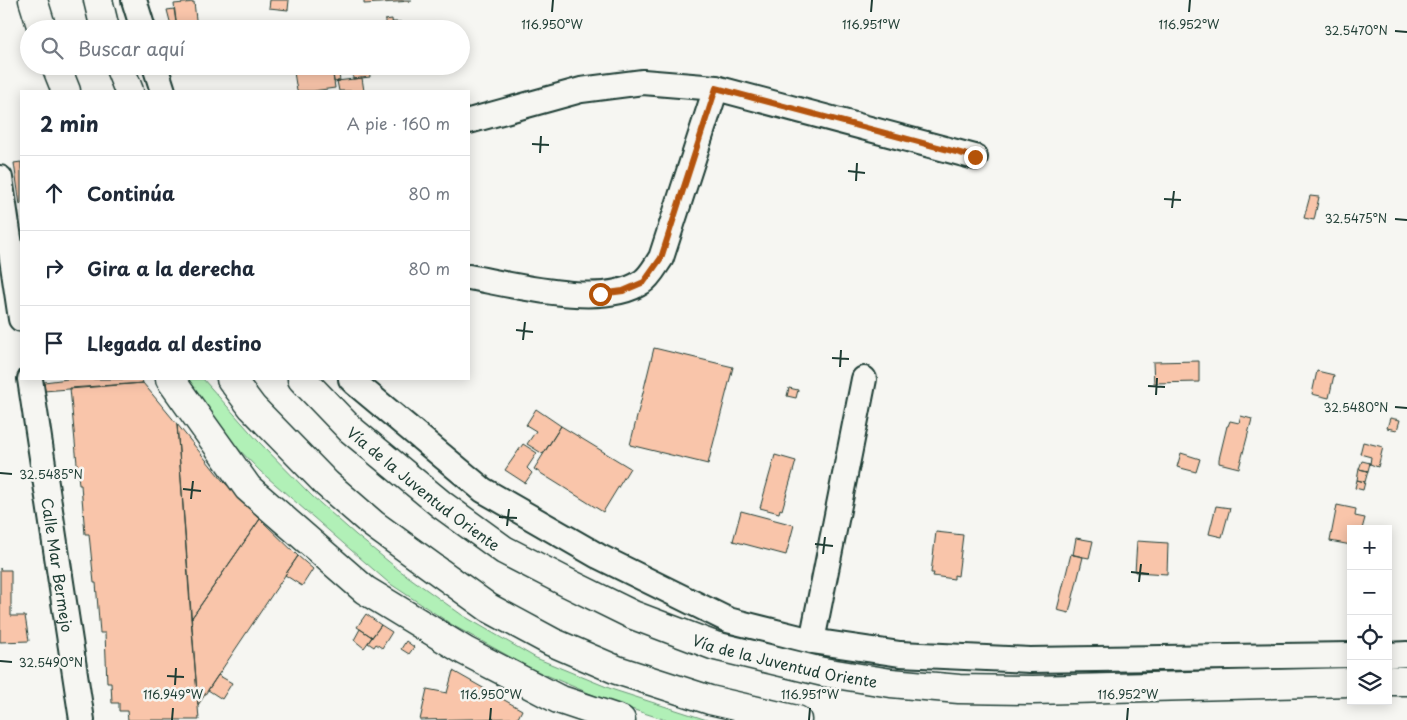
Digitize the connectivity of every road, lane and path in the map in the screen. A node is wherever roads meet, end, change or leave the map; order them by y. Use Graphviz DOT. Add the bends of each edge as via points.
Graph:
graph roads {
  1 [pos="33,0"];
  2 [pos="98,0"];
  3 [pos="134,0"];
  4 [pos="39,20"];
  5 [pos="103,20"];
  6 [pos="140,20"];
  7 [pos="60,75"];
  8 [pos="123,75"];
  9 [pos="158,75"];
  10 [pos="716,88"];
  11 [pos="66,90"];
  12 [pos="129,90"];
  13 [pos="163,90"];
  14 [pos="470,121"];
  15 [pos="975,157"];
  16 [pos="0,178"];
  17 [pos="3,217"];
  18 [pos="470,277"];
  19 [pos="20,312"];
  20 [pos="864,379"];
  21 [pos="30,380"];
  22 [pos="171,380"];
  23 [pos="232,380"];
  24 [pos="303,380"];
  25 [pos="353,380"];
  26 [pos="812,641"];
  27 [pos="1407,654"];
  28 [pos="1347,655"];
  29 [pos="1392,655"];
  30 [pos="1392,681"];
  31 [pos="1407,681"];
  32 [pos="1347,682"];
  33 [pos="558,709"];
  34 [pos="82,720"];
  35 [pos="621,720"];
  36 [pos="797,720"];
  1 -- 4 [label="highway"];
  2 -- 5 [label="highway"];
  3 -- 6 [label="street"];
  7 -- 11 [label="highway"];
  8 -- 12 [label="highway"];
  9 -- 13 [label="street"];
  10 -- 14 [label="street" via="643,82 581,90"];
  10 -- 15 [label="street"];
  10 -- 18 [label="street" via="661,258 644,282 623,291 562,294"];
  16 -- 17 [label="street"];
  17 -- 19 [label="street"];
  20 -- 26 [label="street"];
  21 -- 34 [label="street, Calle Mar Bermejo"];
  22 -- 33 [label="highway" via="248,488 365,590"];
  23 -- 36 [label="highway" via="252,407 327,484 373,524 489,608 552,642 618,670 710,700"];
  24 -- 32 [label="highway, Vía de la Juventud Oriente" via="350,428 442,505 504,550 633,615 714,646 891,684 959,689"];
  25 -- 26 [label="street" via="483,490 590,551 728,620"];
  26 -- 28 [label="street" via="900,654 1030,660"];
  27 -- 29 [label="street"];
  30 -- 31 [label="highway"];
  33 -- 35 [label="highway"];
}
